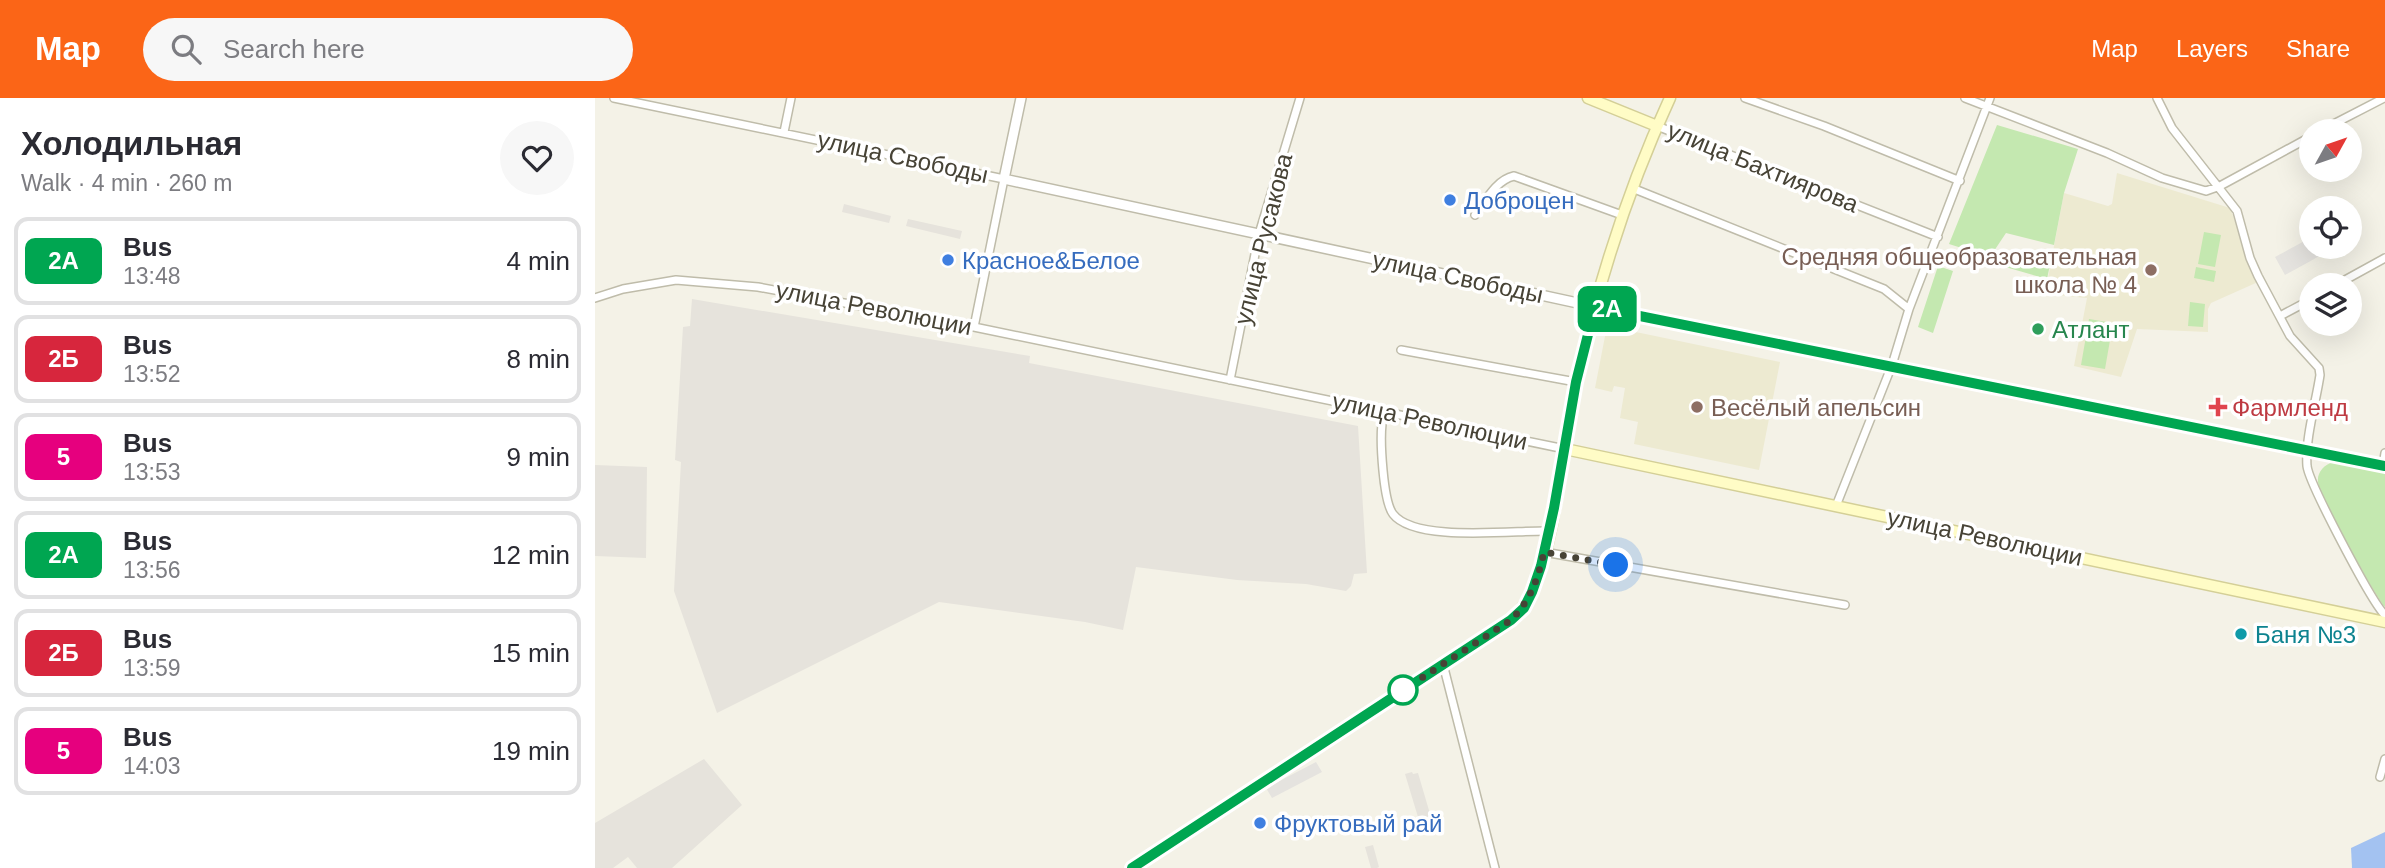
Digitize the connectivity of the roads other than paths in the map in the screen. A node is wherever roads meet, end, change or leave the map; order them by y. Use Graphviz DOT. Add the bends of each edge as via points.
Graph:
graph roads {
  1 [pos="614,98"];
  2 [pos="791,98"];
  3 [pos="1021,98"];
  4 [pos="1300,98"];
  5 [pos="1588,98"];
  6 [pos="1670,98"];
  7 [pos="1745,98"];
  8 [pos="1965,98"];
  9 [pos="1990,98"];
  10 [pos="2157,98"];
  11 [pos="2384,98"];
  12 [pos="1986,107"];
  13 [pos="2343,119"];
  14 [pos="1657,126"];
  15 [pos="784,132"];
  16 [pos="2299,143"];
  17 [pos="1005,179"];
  18 [pos="1960,181"];
  19 [pos="2220,186"];
  20 [pos="1632,188"];
  21 [pos="1475,215"];
  22 [pos="1622,215"];
  23 [pos="1259,234"];
  24 [pos="1938,237"];
  25 [pos="2385,258"];
  26 [pos="2358,273"];
  27 [pos="595,298"];
  28 [pos="2299,306"];
  29 [pos="1595,307"];
  30 [pos="1909,309"];
  31 [pos="2280,316"];
  32 [pos="974,327"];
  33 [pos="1401,350"];
  34 [pos="1892,365"];
  35 [pos="1230,380"];
  36 [pos="1576,382"];
  37 [pos="1382,424"];
  38 [pos="1565,449"];
  39 [pos="2308,452"];
  40 [pos="2385,453"];
  41 [pos="2384,466"];
  42 [pos="1836,506"];
  43 [pos="1549,531"];
  44 [pos="1544,552"];
  45 [pos="1845,605"];
  46 [pos="2385,615"];
  47 [pos="2385,622"];
  48 [pos="1443,664"];
  49 [pos="2385,759"];
  50 [pos="2380,777"];
  51 [pos="1132,868"];
  52 [pos="1495,868"];
  1 -- 15 [label="street, улица Свободы"];
  2 -- 15 [label="street"];
  3 -- 17 [label="street"];
  4 -- 23 [label="street, улица Русакова"];
  5 -- 14 [label="main road, улица Бахтиярова"];
  6 -- 14 [label="main road"];
  7 -- 18 [label="street"];
  8 -- 12 [label="street"];
  9 -- 12 [label="street"];
  10 -- 19 [label="street" via="2172,128"];
  11 -- 13 [label="street"];
  12 -- 18 [label="street"];
  12 -- 19 [label="street" via="2161,178 2206,191"];
  14 -- 20 [label="main road"];
  14 -- 24 [label="street, улица Бахтиярова"];
  15 -- 17 [label="street, улица Свободы"];
  16 -- 19 [label="street"];
  17 -- 23 [label="street, улица Свободы"];
  17 -- 32 [label="street"];
  18 -- 24 [label="street"];
  19 -- 31 [label="street" via="2237,211 2250,258"];
  20 -- 22 [label="main road"];
  20 -- 30 [label="street" via="1884,289"];
  21 -- 22 [label="street" via="1499,183 1514,176"];
  22 -- 29 [label="main road"];
  23 -- 29 [label="street, улица Свободы"];
  23 -- 35 [label="street, улица Русакова"];
  24 -- 30 [label="street"];
  25 -- 26 [label="street"];
  27 -- 32 [label="street, улица Революции" via="676,280 706,281 827,298"];
  28 -- 31 [label="street"];
  29 -- 34 [label="street, улица Свободы"];
  29 -- 36 [label="main road"];
  30 -- 34 [label="street"];
  31 -- 39 [label="street" via="2290,336 2319,368"];
  32 -- 35 [label="street, улица Революции"];
  33 -- 36 [label="street"];
  34 -- 39 [label="street, улица Свободы"];
  34 -- 42 [label="street"];
  35 -- 38 [label="street, улица Революции"];
  36 -- 38 [label="main road"];
  37 -- 43 [label="street" via="1383,473 1391,512 1402,522 1471,534"];
  38 -- 42 [label="main road, улица Революции"];
  38 -- 43 [label="main road"];
  39 -- 41 [label="street, улица Свободы"];
  39 -- 46 [label="street" via="2307,469 2324,506"];
  40 -- 41 [label="street"];
  42 -- 47 [label="main road, улица Революции"];
  43 -- 44 [label="main road"];
  44 -- 45 [label="street"];
  44 -- 48 [label="main road" via="1524,608"];
  48 -- 51 [label="main road"];
  48 -- 52 [label="street"];
  49 -- 50 [label="street"];
}
